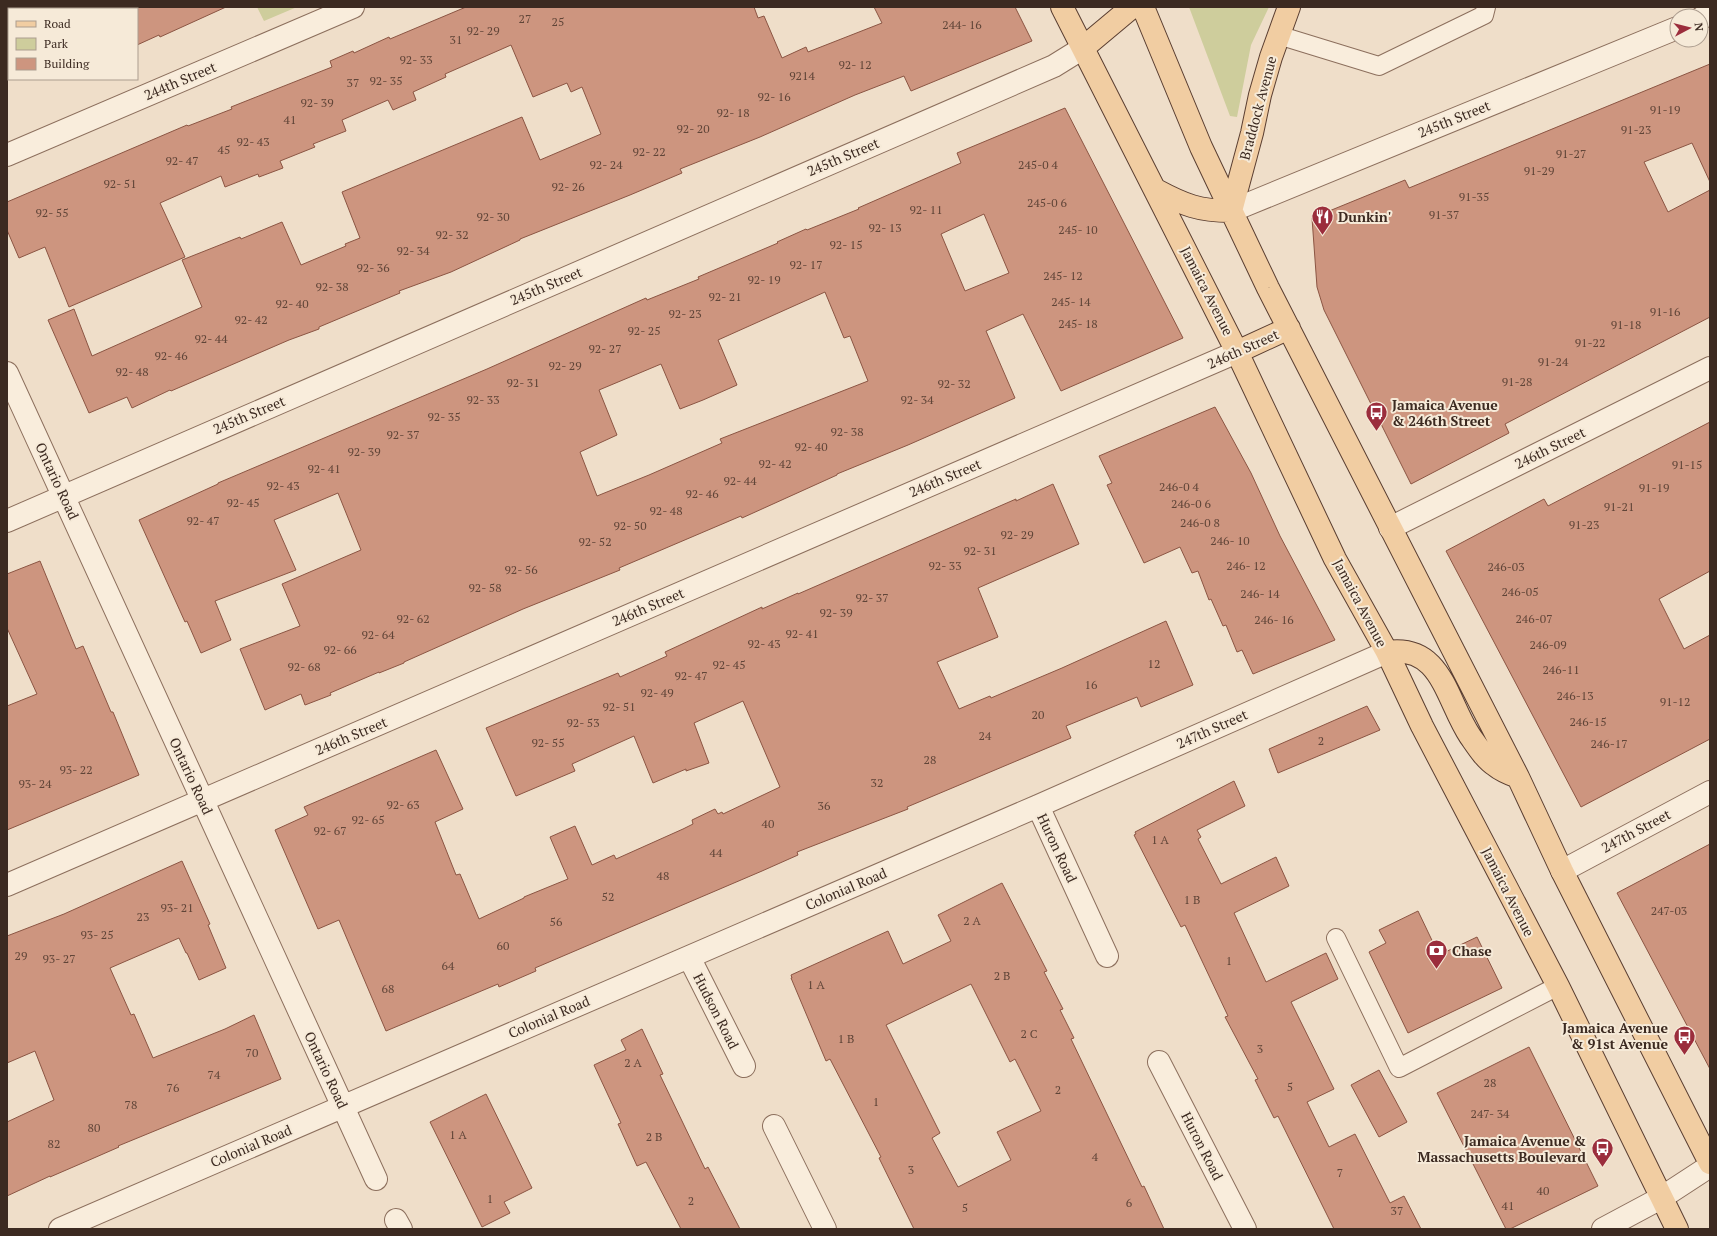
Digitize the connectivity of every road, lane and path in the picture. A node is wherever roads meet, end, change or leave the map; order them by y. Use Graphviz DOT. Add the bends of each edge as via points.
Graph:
graph roads {
  1 [pos="353,7"];
  2 [pos="1062,7"];
  3 [pos="1132,7"];
  4 [pos="1143,7"];
  5 [pos="1289,7"];
  6 [pos="1486,7"];
  7 [pos="1669,31"];
  8 [pos="1278,35"];
  9 [pos="1083,48"];
  10 [pos="7,155"];
  11 [pos="1156,190"];
  12 [pos="1231,211"];
  13 [pos="1289,328"];
  14 [pos="1237,352"];
  15 [pos="1710,368"];
  16 [pos="7,373"];
  17 [pos="64,496"];
  18 [pos="7,521"];
  19 [pos="1390,528"];
  20 [pos="1387,652"];
  21 [pos="1518,777"];
  22 [pos="1710,792"];
  23 [pos="203,800"];
  24 [pos="1038,806"];
  25 [pos="1562,871"];
  26 [pos="7,885"];
  27 [pos="1336,938"];
  28 [pos="1108,956"];
  29 [pos="689,957"];
  30 [pos="1558,986"];
  31 [pos="1159,1062"];
  32 [pos="744,1066"];
  33 [pos="343,1106"];
  34 [pos="774,1126"];
  35 [pos="1710,1163"];
  36 [pos="1710,1166"];
  37 [pos="376,1179"];
  38 [pos="1661,1198"];
  39 [pos="60,1229"];
  40 [pos="825,1229"];
  41 [pos="1245,1229"];
  42 [pos="1603,1229"];
  43 [pos="1677,1229"];
  1 -- 10 [label="street, 244th Street"];
  2 -- 9 [label="main road, Jamaica Avenue"];
  3 -- 9 [label="main road"];
  4 -- 12 [label="main road" via="1201,147"];
  5 -- 8 [label="main road, Braddock Avenue"];
  6 -- 8 [label="lane" via="1484,15 1379,66"];
  7 -- 12 [label="street, 245th Street"];
  8 -- 12 [label="main road, Braddock Avenue"];
  9 -- 11 [label="main road, Jamaica Avenue"];
  9 -- 17 [label="street, 245th Street" via="1054,66"];
  11 -- 12 [label="main road" via="1189,206 1204,210"];
  11 -- 14 [label="main road, Jamaica Avenue"];
  12 -- 13 [label="main road"];
  13 -- 14 [label="main road, 246th Street"];
  13 -- 19 [label="main road"];
  14 -- 20 [label="main road, Jamaica Avenue" via="1336,559"];
  14 -- 23 [label="street, 246th Street"];
  15 -- 19 [label="street, 246th Street"];
  16 -- 17 [label="street, Ontario Road"];
  17 -- 18 [label="street, 245th Street"];
  17 -- 23 [label="street, Ontario Road"];
  19 -- 21 [label="main road"];
  20 -- 21 [label="main road" via="1400,650 1427,661 1440,675 1469,734 1483,753 1495,766"];
  20 -- 24 [label="street, 247th Street"];
  20 -- 30 [label="main road, Jamaica Avenue" via="1422,726"];
  21 -- 25 [label="main road"];
  22 -- 25 [label="street, 247th Street"];
  23 -- 26 [label="street, 246th Street"];
  23 -- 33 [label="street, Ontario Road"];
  24 -- 28 [label="street, Huron Road"];
  24 -- 29 [label="street, Colonial Road"];
  25 -- 35 [label="main road"];
  27 -- 30 [label="lane" via="1399,1068"];
  29 -- 32 [label="street, Hudson Road"];
  29 -- 33 [label="street, Colonial Road"];
  30 -- 38 [label="main road, Jamaica Avenue"];
  31 -- 41 [label="street, Huron Road"];
  33 -- 37 [label="street, Ontario Road"];
  33 -- 39 [label="street, Colonial Road"];
  34 -- 40 [label="street"];
  36 -- 38 [label="street"];
  38 -- 42 [label="street"];
  38 -- 43 [label="main road, Jamaica Avenue"];
}
